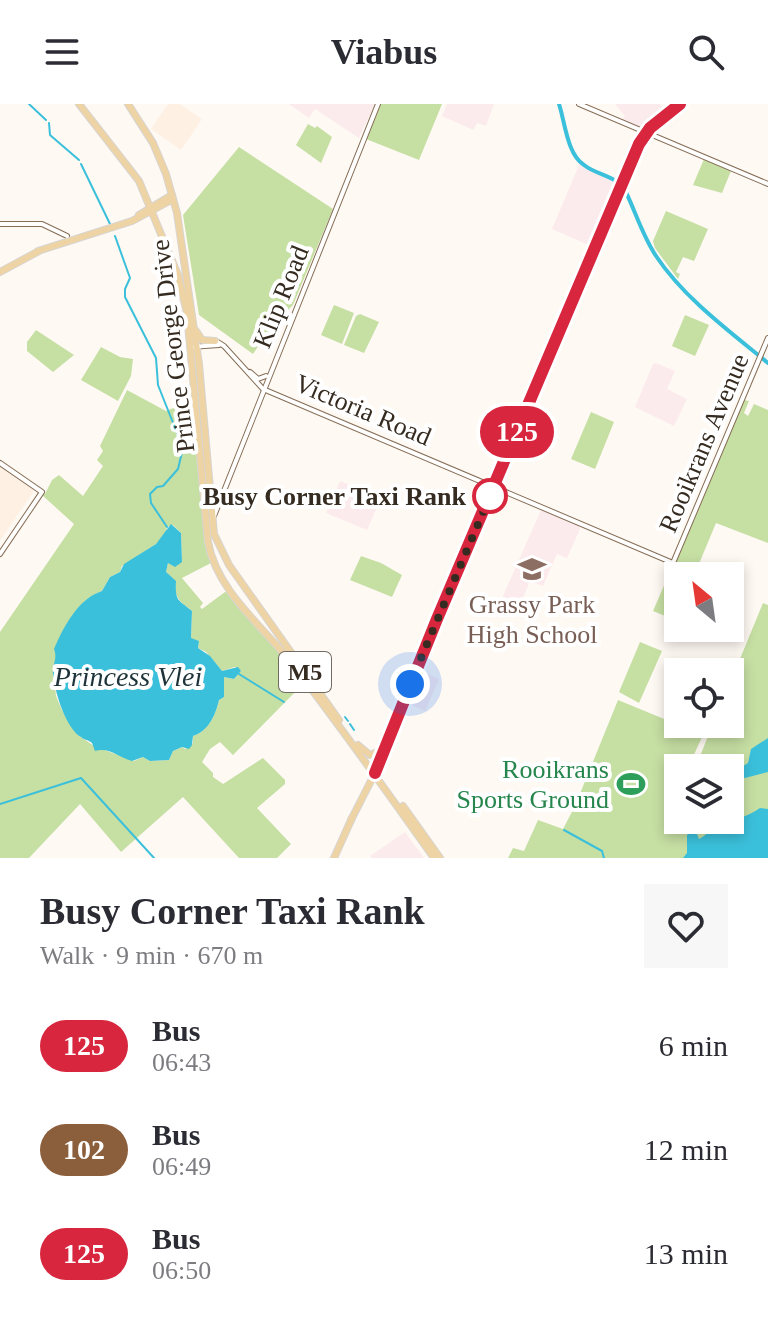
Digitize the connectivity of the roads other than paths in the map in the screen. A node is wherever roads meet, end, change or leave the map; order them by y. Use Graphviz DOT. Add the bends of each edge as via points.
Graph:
graph roads {
  1 [pos="79,104"];
  2 [pos="128,104"];
  3 [pos="378,104"];
  4 [pos="579,104"];
  5 [pos="680,104"];
  6 [pos="646,133"];
  7 [pos="768,184"];
  8 [pos="173,197"];
  9 [pos="152,210"];
  10 [pos="139,219"];
  11 [pos="0,224"];
  12 [pos="122,224"];
  13 [pos="159,229"];
  14 [pos="66,238"];
  15 [pos="0,272"];
  16 [pos="194,324"];
  17 [pos="768,338"];
  18 [pos="215,341"];
  19 [pos="193,345"];
  20 [pos="227,351"];
  21 [pos="243,368"];
  22 [pos="270,371"];
  23 [pos="263,389"];
  24 [pos="0,463"];
  25 [pos="494,487"];
  26 [pos="217,504"];
  27 [pos="211,514"];
  28 [pos="207,533"];
  29 [pos="215,538"];
  30 [pos="0,554"];
  31 [pos="671,562"];
  32 [pos="673,562"];
  33 [pos="390,733"];
  34 [pos="358,745"];
  35 [pos="380,751"];
  36 [pos="374,769"];
  37 [pos="369,784"];
  38 [pos="395,802"];
  39 [pos="351,820"];
  40 [pos="334,858"];
  41 [pos="434,858"];
  42 [pos="440,858"];
  1 -- 9 [label="main road, Prince George Drive / M5" via="128,164"];
  2 -- 8 [label="main road, Prince George Drive / M5" via="153,143"];
  3 -- 22 [label="street, Klip Road"];
  4 -- 6 [label="street"];
  5 -- 6 [label="main road"];
  6 -- 7 [label="street"];
  6 -- 25 [label="main road"];
  8 -- 9 [label="main road"];
  8 -- 16 [label="main road, Prince George Drive / M5"];
  9 -- 10 [label="main road"];
  9 -- 12 [label="main road"];
  9 -- 13 [label="main road, Prince George Drive / M5"];
  10 -- 12 [label="main road"];
  10 -- 13 [label="main road" via="150,218"];
  11 -- 14 [label="street" via="42,224"];
  12 -- 14 [label="main road"];
  13 -- 19 [label="main road, Prince George Drive / M5" via="183,289"];
  14 -- 15 [label="main road"];
  16 -- 18 [label="main road" via="201,339"];
  16 -- 19 [label="main road, Prince George Drive / M5"];
  17 -- 32 [label="street, Rooikrans Avenue"];
  18 -- 19 [label="street"];
  18 -- 20 [label="street, Victoria Road"];
  19 -- 20 [label="street" via="215,344"];
  19 -- 27 [label="main road, Prince George Drive / M5"];
  19 -- 28 [label="main road, Prince George Drive / M5"];
  20 -- 21 [label="street, Victoria Road"];
  21 -- 22 [label="street" via="260,379"];
  21 -- 23 [label="street, Victoria Road"];
  22 -- 23 [label="street, Klip Road"];
  23 -- 25 [label="street, Victoria Road"];
  23 -- 26 [label="street, Klip Road"];
  24 -- 30 [label="street" via="42,492"];
  25 -- 31 [label="street, Victoria Road"];
  25 -- 33 [label="main road"];
  26 -- 27 [label="street, Klip Road"];
  26 -- 29 [label="street, Klip Road"];
  27 -- 28 [label="main road"];
  27 -- 29 [label="main road, Prince George Drive / M5"];
  28 -- 36 [label="main road, Prince George Drive / M5" via="227,587"];
  29 -- 34 [label="main road, Prince George Drive / M5"];
  33 -- 35 [label="main road"];
  33 -- 36 [label="main road"];
  34 -- 35 [label="main road" via="370,755"];
  34 -- 36 [label="main road, Prince George Drive / M5"];
  35 -- 36 [label="main road"];
  36 -- 37 [label="main road"];
  36 -- 38 [label="main road, Prince George Drive / M5"];
  36 -- 39 [label="main road"];
  36 -- 42 [label="main road, Prince George Drive / M5"];
  37 -- 38 [label="main road" via="379,782"];
  37 -- 39 [label="main road"];
  38 -- 41 [label="main road, Prince George Drive / M5"];
  39 -- 40 [label="main road"];
}
